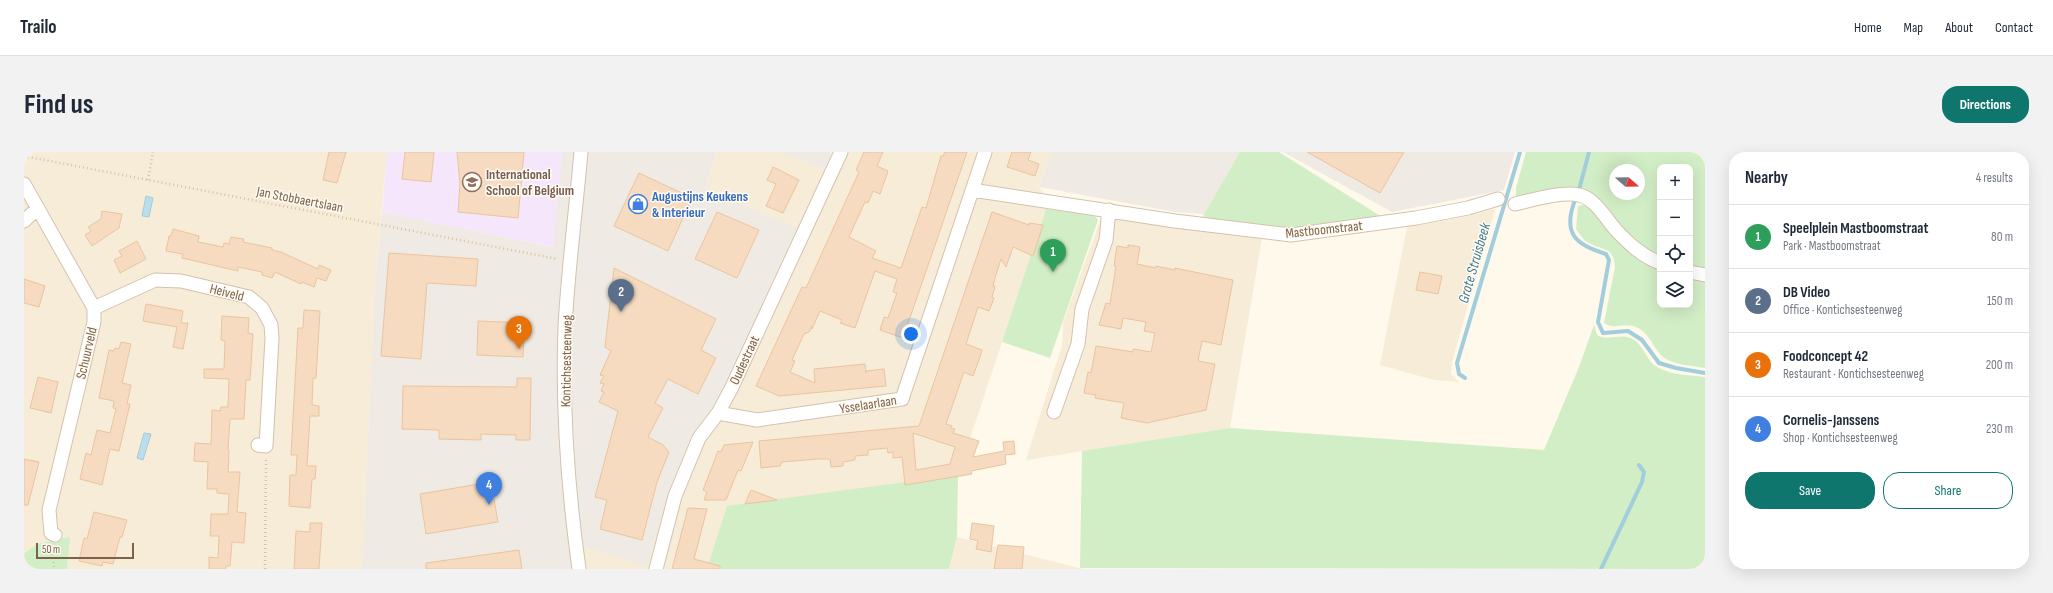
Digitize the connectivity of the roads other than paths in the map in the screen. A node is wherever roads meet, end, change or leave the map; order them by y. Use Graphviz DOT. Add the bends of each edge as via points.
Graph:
graph roads {
  1 [pos="581,152"];
  2 [pos="841,152"];
  3 [pos="985,152"];
  4 [pos="24,184"];
  5 [pos="972,190"];
  6 [pos="1498,199"];
  7 [pos="1515,204"];
  8 [pos="38,208"];
  9 [pos="1109,210"];
  10 [pos="24,221"];
  11 [pos="1657,261"];
  12 [pos="1693,273"];
  13 [pos="1705,275"];
  14 [pos="94,308"];
  15 [pos="1054,412"];
  16 [pos="718,413"];
  17 [pos="262,445"];
  18 [pos="53,534"];
  19 [pos="579,569"];
  20 [pos="656,569"];
  1 -- 19 [label="street, Kontichsesteenweg" via="565,327 565,407"];
  2 -- 16 [label="street, Oudestraat"];
  3 -- 5 [label="street, Ysselaarlaan"];
  4 -- 8 [label="street, Schuurveld"];
  5 -- 9 [label="street, Mastboomstraat"];
  5 -- 16 [label="street, Ysselaarlaan" via="902,399 757,420"];
  6 -- 9 [label="street, Mastboomstraat" via="1416,218 1291,235"];
  7 -- 11 [label="street" via="1566,194 1580,195 1603,213 1642,254"];
  8 -- 10 [label="street"];
  8 -- 14 [label="street, Schuurveld"];
  9 -- 15 [label="street" via="1106,240 1082,309 1078,344"];
  12 -- 13 [label="street"];
  14 -- 17 [label="street, Heiveld" via="155,280 180,281 249,297 262,308 271,326"];
  14 -- 18 [label="street, Schuurveld" via="94,322 49,510"];
  16 -- 20 [label="street, Oudestraat" via="699,438 675,496"];
}
